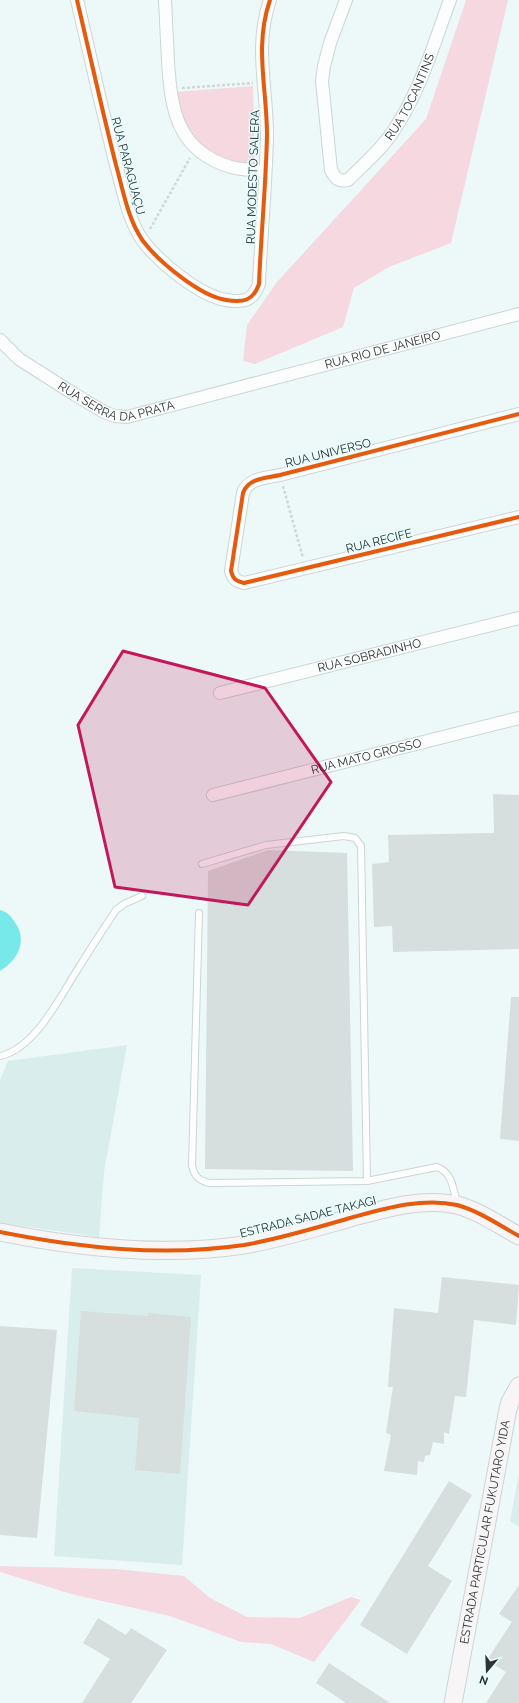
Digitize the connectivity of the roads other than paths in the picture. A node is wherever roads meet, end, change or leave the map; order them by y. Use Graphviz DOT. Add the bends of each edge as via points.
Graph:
graph roads {
  1 [pos="78,0"];
  2 [pos="165,0"];
  3 [pos="270,0"];
  4 [pos="346,0"];
  5 [pos="450,0"];
  6 [pos="265,171"];
  7 [pos="244,300"];
  8 [pos="519,314"];
  9 [pos="0,340"];
  10 [pos="246,386"];
  11 [pos="519,414"];
  12 [pos="519,517"];
  13 [pos="244,583"];
  14 [pos="519,618"];
  15 [pos="220,694"];
  16 [pos="519,718"];
  17 [pos="213,795"];
  18 [pos="202,864"];
  19 [pos="142,896"];
  20 [pos="199,913"];
  21 [pos="0,1056"];
  22 [pos="367,1181"];
  23 [pos="457,1206"];
  24 [pos="0,1232"];
  25 [pos="519,1236"];
  26 [pos="519,1386"];
  27 [pos="453,1703"];
  1 -- 7 [label="street, RUA PARAGUAÇU" via="123,189 134,224 143,241 167,266 209,295 226,300"];
  2 -- 6 [label="street" via="170,89 180,128 203,154 220,163 245,170"];
  3 -- 6 [label="street, RUA MODESTO SALERA" via="262,31 261,63 267,135"];
  4 -- 5 [label="street, RUA TOCANTINS" via="330,43 322,81 330,170 338,181 348,180 394,131 406,111"];
  6 -- 7 [label="street, RUA MODESTO SALERA" via="259,284 251,299"];
  8 -- 10 [label="street, RUA RIO DE JANEIRO"];
  9 -- 10 [label="street, RUA SERRA DA PRATA" via="19,358 48,378 115,416 138,416"];
  11 -- 13 [label="street, RUA UNIVERSO" via="252,481 245,486 242,493 231,571 232,577"];
  12 -- 13 [label="street, RUA RECIFE"];
  14 -- 15 [label="street, RUA SOBRADINHO"];
  16 -- 17 [label="street, RUA MATO GROSSO"];
  18 -- 22 [label="lane" via="266,845 344,836 355,838 361,846"];
  19 -- 21 [label="lane" via="116,910 48,1017 31,1037 20,1047"];
  20 -- 22 [label="lane" via="192,1165 194,1174 208,1183"];
  22 -- 23 [label="lane" via="437,1167 450,1175"];
  23 -- 24 [label="street, ESTRADA SADAE TAKAGI" via="416,1203 244,1245 202,1249 147,1250 44,1241"];
  23 -- 25 [label="street, ESTRADA SADAE TAKAGI"];
  26 -- 27 [label="street, ESTRADA PARTICULAR FUKUTARO YIDA" via="508,1409"];
}
